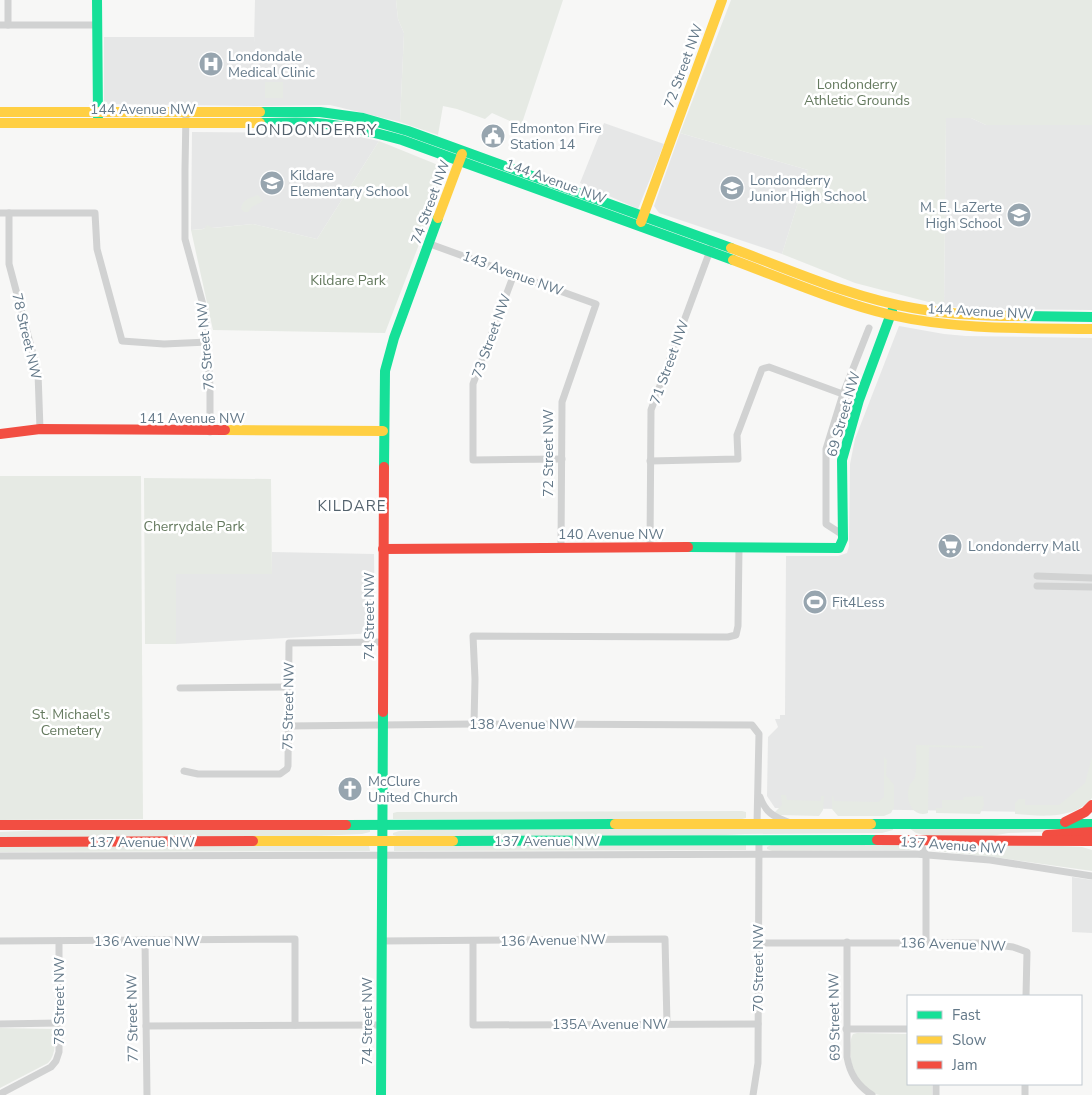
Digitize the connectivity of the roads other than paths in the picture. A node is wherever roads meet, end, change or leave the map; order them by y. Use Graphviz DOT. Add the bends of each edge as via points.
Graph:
graph roads {
  1 [pos="8,0"];
  2 [pos="97,0"];
  3 [pos="722,0"];
  4 [pos="0,25"];
  5 [pos="8,25"];
  6 [pos="97,25"];
  7 [pos="0,112"];
  8 [pos="98,117"];
  9 [pos="186,118"];
  10 [pos="0,123"];
  11 [pos="461,156"];
  12 [pos="0,213"];
  13 [pos="9,213"];
  14 [pos="641,221"];
  15 [pos="430,244"];
  16 [pos="712,247"];
  17 [pos="514,274"];
  18 [pos="596,304"];
  19 [pos="894,304"];
  20 [pos="891,316"];
  21 [pos="1092,317"];
  22 [pos="869,328"];
  23 [pos="1092,329"];
  24 [pos="208,342"];
  25 [pos="843,394"];
  26 [pos="859,400"];
  27 [pos="40,429"];
  28 [pos="210,432"];
  29 [pos="383,432"];
  30 [pos="0,434"];
  31 [pos="562,460"];
  32 [pos="650,461"];
  33 [pos="842,535"];
  34 [pos="561,547"];
  35 [pos="650,547"];
  36 [pos="739,548"];
  37 [pos="839,548"];
  38 [pos="383,549"];
  39 [pos="1037,576"];
  40 [pos="1092,578"];
  41 [pos="1037,586"];
  42 [pos="1092,587"];
  43 [pos="383,642"];
  44 [pos="287,687"];
  45 [pos="180,688"];
  46 [pos="474,724"];
  47 [pos="383,725"];
  48 [pos="288,726"];
  49 [pos="184,771"];
  50 [pos="758,792"];
  51 [pos="1092,805"];
  52 [pos="1063,823"];
  53 [pos="383,824"];
  54 [pos="757,824"];
  55 [pos="793,824"];
  56 [pos="1092,824"];
  57 [pos="0,825"];
  58 [pos="1092,832"];
  59 [pos="759,840"];
  60 [pos="918,840"];
  61 [pos="934,840"];
  62 [pos="996,840"];
  63 [pos="383,841"];
  64 [pos="1064,841"];
  65 [pos="1092,841"];
  66 [pos="0,842"];
  67 [pos="1092,848"];
  68 [pos="759,854"];
  69 [pos="382,855"];
  70 [pos="926,855"];
  71 [pos="0,856"];
  72 [pos="1092,876"];
  73 [pos="473,940"];
  74 [pos="0,941"];
  75 [pos="59,941"];
  76 [pos="144,941"];
  77 [pos="381,941"];
  78 [pos="847,942"];
  79 [pos="926,942"];
  80 [pos="759,943"];
  81 [pos="1026,995"];
  82 [pos="59,1023"];
  83 [pos="0,1024"];
  84 [pos="667,1024"];
  85 [pos="758,1024"];
  86 [pos="381,1025"];
  87 [pos="146,1026"];
  88 [pos="294,1026"];
  89 [pos="846,1029"];
  90 [pos="907,1029"];
  91 [pos="0,1094"];
  92 [pos="147,1095"];
  93 [pos="381,1095"];
  94 [pos="753,1095"];
  95 [pos="872,1095"];
  1 -- 5 [label="street"];
  2 -- 6 [label="street"];
  3 -- 14 [label="street, 72 Street NW"];
  4 -- 5 [label="street"];
  5 -- 6 [label="street"];
  6 -- 8 [label="street"];
  7 -- 8 [label="street, 144 Avenue NW"];
  8 -- 9 [label="street, 144 Avenue NW"];
  8 -- 10 [label="street, 144 Avenue NW"];
  9 -- 11 [label="street, 144 Avenue NW" via="345,125"];
  9 -- 24 [label="street, 76 Street NW" via="185,239 205,312"];
  11 -- 14 [label="street, 144 Avenue NW"];
  11 -- 15 [label="street, 74 Street NW"];
  12 -- 13 [label="street"];
  13 -- 24 [label="street" via="95,213 97,249 122,341 164,344"];
  13 -- 27 [label="street, 78 Street NW" via="9,264 38,373"];
  14 -- 16 [label="street, 144 Avenue NW"];
  15 -- 17 [label="street, 143 Avenue NW"];
  15 -- 29 [label="street, 74 Street NW" via="389,354"];
  16 -- 19 [label="street, 144 Avenue NW"];
  16 -- 20 [label="street, 144 Avenue NW"];
  16 -- 32 [label="street, 71 Street NW" via="651,410"];
  17 -- 18 [label="street, 143 Avenue NW"];
  17 -- 31 [label="street, 73 Street NW" via="473,384 473,460"];
  18 -- 31 [label="street, 72 Street NW" via="562,402"];
  19 -- 20 [label="street, 69 Street NW"];
  19 -- 21 [label="street, 144 Avenue NW" via="967,316"];
  20 -- 23 [label="street, 144 Avenue NW" via="966,327"];
  20 -- 26 [label="street, 69 Street NW"];
  22 -- 25 [label="street, 69 Street NW"];
  24 -- 28 [label="street, 76 Street NW"];
  25 -- 26 [label="street"];
  25 -- 32 [label="street" via="769,367 762,369 737,436 738,460"];
  25 -- 33 [label="street, 69 Street NW" via="826,449 826,524"];
  26 -- 33 [label="street, 69 Street NW" via="842,460"];
  27 -- 28 [label="street, 141 Avenue NW"];
  27 -- 30 [label="street, 141 Avenue NW"];
  28 -- 29 [label="street, 141 Avenue NW"];
  29 -- 38 [label="street, 74 Street NW"];
  31 -- 34 [label="street, 72 Street NW"];
  32 -- 35 [label="street, 71 Street NW"];
  33 -- 37 [label="street, 69 Street NW"];
  34 -- 35 [label="street, 140 Avenue NW"];
  34 -- 38 [label="street, 140 Avenue NW"];
  35 -- 36 [label="street, 140 Avenue NW"];
  36 -- 37 [label="street, 140 Avenue NW"];
  36 -- 46 [label="street" via="736,635 473,636"];
  38 -- 43 [label="street, 74 Street NW"];
  39 -- 40 [label="street"];
  41 -- 42 [label="street"];
  43 -- 44 [label="street, 75 Street NW" via="289,643"];
  43 -- 47 [label="street, 74 Street NW"];
  44 -- 45 [label="street"];
  44 -- 48 [label="street, 75 Street NW"];
  46 -- 47 [label="street, 138 Avenue NW"];
  46 -- 50 [label="street, 138 Avenue NW" via="752,725 758,734"];
  47 -- 48 [label="street, 138 Avenue NW"];
  47 -- 53 [label="street, 74 Street NW"];
  48 -- 49 [label="street, 75 Street NW" via="286,769 280,774 198,774"];
  50 -- 54 [label="street"];
  50 -- 55 [label="street, 137 Avenue NW" via="771,815"];
  51 -- 52 [label="street"];
  52 -- 55 [label="street, 137 Avenue NW"];
  52 -- 56 [label="street, 137 Avenue NW"];
  53 -- 54 [label="street, 137 Avenue NW"];
  53 -- 57 [label="street, 137 Avenue NW"];
  53 -- 63 [label="street, 74 Street NW"];
  54 -- 55 [label="street, 137 Avenue NW"];
  58 -- 62 [label="street"];
  59 -- 60 [label="street, 137 Avenue NW"];
  59 -- 63 [label="street, 137 Avenue NW"];
  59 -- 68 [label="street, 70 Street NW"];
  60 -- 61 [label="street, 137 Avenue NW"];
  60 -- 70 [label="street"];
  61 -- 62 [label="street, 137 Avenue NW"];
  61 -- 70 [label="street"];
  62 -- 64 [label="street, 137 Avenue NW"];
  63 -- 66 [label="street, 137 Avenue NW"];
  63 -- 69 [label="street, 74 Street NW"];
  64 -- 65 [label="street, 137 Avenue NW"];
  64 -- 67 [label="street"];
  68 -- 69 [label="street, 137 Avenue NW"];
  68 -- 70 [label="street, 137 Avenue NW"];
  68 -- 80 [label="street, 70 Street NW"];
  69 -- 71 [label="street, 137 Avenue NW"];
  69 -- 77 [label="street, 74 Street NW"];
  70 -- 72 [label="street, 137 Avenue NW" via="990,860"];
  70 -- 79 [label="street"];
  73 -- 77 [label="street, 136 Avenue NW"];
  73 -- 84 [label="street, 136 Avenue NW" via="665,939"];
  73 -- 84 [label="street, 135A Avenue NW" via="474,1025"];
  74 -- 75 [label="street, 136 Avenue NW"];
  75 -- 76 [label="street, 136 Avenue NW"];
  75 -- 82 [label="street, 78 Street NW"];
  76 -- 87 [label="street, 77 Street NW"];
  76 -- 88 [label="street, 136 Avenue NW" via="294,939"];
  77 -- 86 [label="street, 74 Street NW"];
  78 -- 79 [label="street, 136 Avenue NW"];
  78 -- 80 [label="street, 136 Avenue NW"];
  78 -- 89 [label="street, 69 Street NW"];
  79 -- 81 [label="street, 136 Avenue NW" via="980,943 1027,952"];
  80 -- 85 [label="street, 70 Street NW"];
  82 -- 83 [label="street"];
  82 -- 91 [label="street, 78 Street NW" via="56,1061 51,1067"];
  84 -- 85 [label="street, 135A Avenue NW"];
  85 -- 94 [label="street, 70 Street NW"];
  86 -- 88 [label="street"];
  86 -- 93 [label="street, 74 Street NW"];
  87 -- 88 [label="street"];
  87 -- 92 [label="street, 77 Street NW"];
  89 -- 90 [label="street"];
  89 -- 95 [label="street, 69 Street NW" via="849,1068 861,1088"];
}
